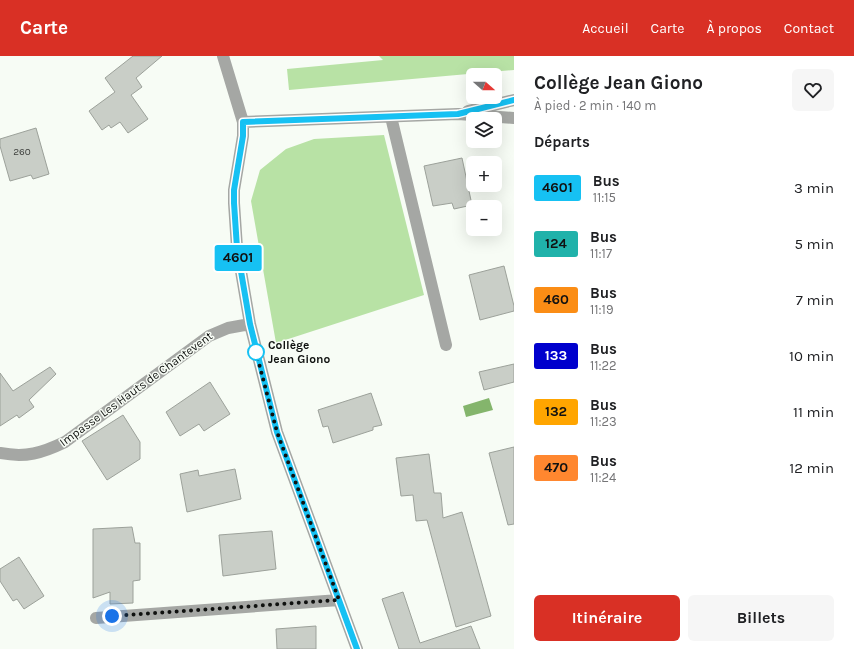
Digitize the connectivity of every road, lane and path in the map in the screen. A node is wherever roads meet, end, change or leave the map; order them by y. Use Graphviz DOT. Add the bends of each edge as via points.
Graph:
graph roads {
  1 [pos="223,56"];
  2 [pos="514,100"];
  3 [pos="458,114"];
  4 [pos="391,117"];
  5 [pos="514,118"];
  6 [pos="243,122"];
  7 [pos="250,324"];
  8 [pos="446,345"];
  9 [pos="0,453"];
  10 [pos="339,600"];
  11 [pos="96,618"];
  12 [pos="357,649"];
  1 -- 6 [label="street"];
  2 -- 3 [label="street"];
  3 -- 4 [label="street"];
  3 -- 5 [label="street"];
  4 -- 6 [label="street"];
  4 -- 8 [label="street"];
  6 -- 7 [label="street" via="234,203 237,248"];
  7 -- 9 [label="street, Impasse Les Hauts de Chantevent" via="228,328 209,336 65,442 31,455 11,456"];
  7 -- 10 [label="street" via="277,432"];
  10 -- 11 [label="street"];
  10 -- 12 [label="street"];
}
